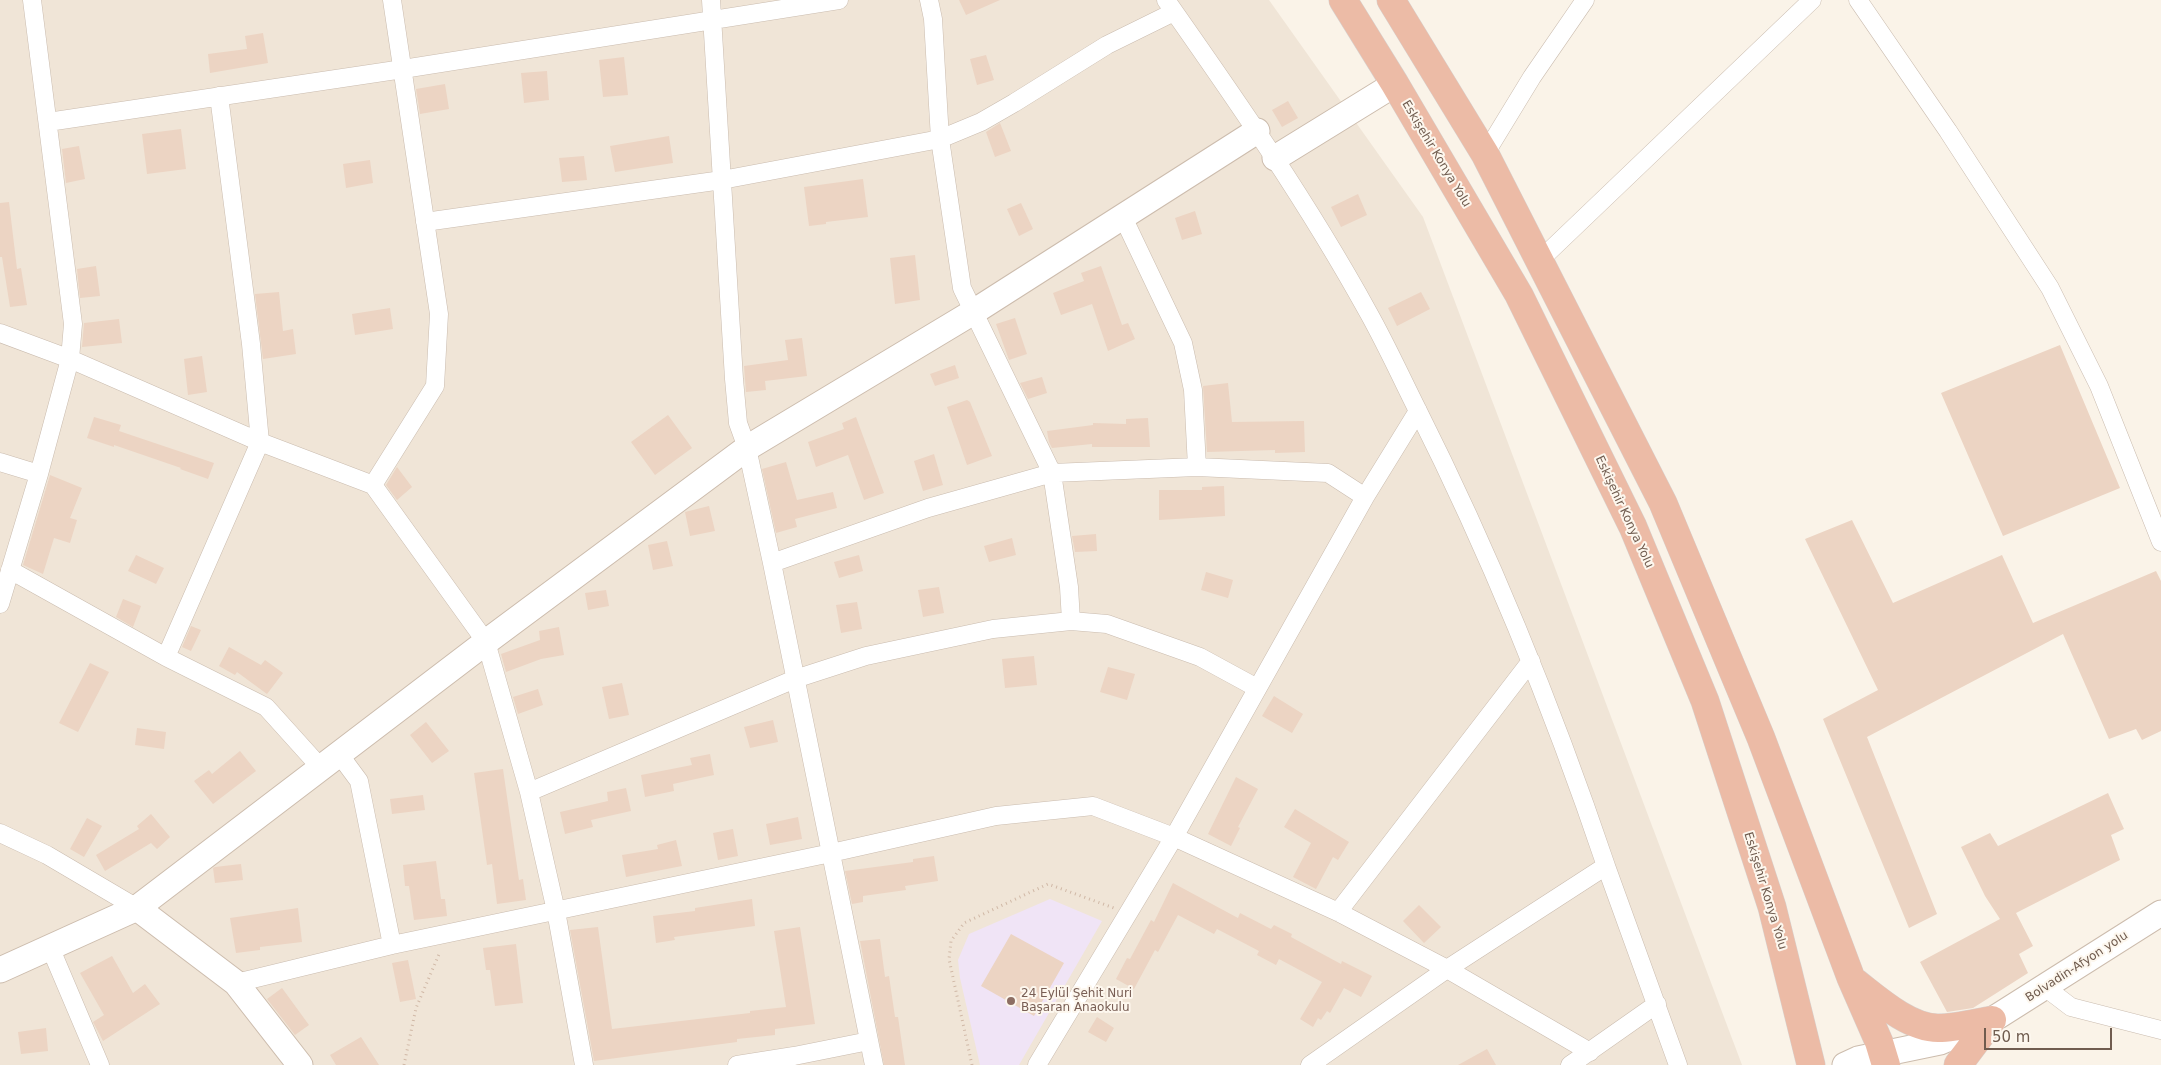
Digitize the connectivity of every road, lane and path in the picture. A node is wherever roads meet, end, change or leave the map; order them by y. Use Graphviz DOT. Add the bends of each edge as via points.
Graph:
graph roads {
  1 [pos="32,0"];
  2 [pos="392,0"];
  3 [pos="711,0"];
  4 [pos="839,0"];
  5 [pos="929,0"];
  6 [pos="1343,0"];
  7 [pos="1391,0"];
  8 [pos="1586,0"];
  9 [pos="1812,0"];
  10 [pos="1858,0"];
  11 [pos="1170,6"];
  12 [pos="713,20"];
  13 [pos="403,69"];
  14 [pos="1395,84"];
  15 [pos="219,96"];
  16 [pos="48,122"];
  17 [pos="1257,131"];
  18 [pos="940,139"];
  19 [pos="1485,154"];
  20 [pos="1275,158"];
  21 [pos="722,180"];
  22 [pos="1122,216"];
  23 [pos="425,222"];
  24 [pos="1539,261"];
  25 [pos="975,311"];
  26 [pos="0,333"];
  27 [pos="70,358"];
  28 [pos="1418,411"];
  29 [pos="260,442"];
  30 [pos="747,448"];
  31 [pos="0,462"];
  32 [pos="1197,467"];
  33 [pos="1052,473"];
  34 [pos="39,474"];
  35 [pos="373,485"];
  36 [pos="1365,497"];
  37 [pos="2161,542"];
  38 [pos="772,563"];
  39 [pos="10,570"];
  40 [pos="0,604"];
  41 [pos="1071,621"];
  42 [pos="486,642"];
  43 [pos="166,657"];
  44 [pos="1531,662"];
  45 [pos="795,679"];
  46 [pos="1257,688"];
  47 [pos="330,761"];
  48 [pos="529,792"];
  49 [pos="0,832"];
  50 [pos="1174,837"];
  51 [pos="831,853"];
  52 [pos="1606,866"];
  53 [pos="137,908"];
  54 [pos="556,911"];
  55 [pos="1338,912"];
  56 [pos="1129,913"];
  57 [pos="2161,914"];
  58 [pos="448,933"];
  59 [pos="392,945"];
  60 [pos="50,947"];
  61 [pos="1447,969"];
  62 [pos="0,970"];
  63 [pos="1851,978"];
  64 [pos="236,983"];
  65 [pos="2046,988"];
  66 [pos="1658,1004"];
  67 [pos="1992,1020"];
  68 [pos="2161,1030"];
  69 [pos="869,1041"];
  70 [pos="1590,1052"];
  71 [pos="1884,1059"];
  72 [pos="100,1065"];
  73 [pos="300,1065"];
  74 [pos="404,1065"];
  75 [pos="584,1065"];
  76 [pos="737,1065"];
  77 [pos="874,1065"];
  78 [pos="972,1065"];
  79 [pos="1037,1065"];
  80 [pos="1310,1065"];
  81 [pos="1570,1065"];
  82 [pos="1678,1065"];
  83 [pos="1811,1065"];
  84 [pos="1846,1065"];
  85 [pos="1945,1065"];
  86 [pos="1958,1065"];
  1 -- 16 [label="street"];
  2 -- 13 [label="street"];
  3 -- 12 [label="street"];
  4 -- 12 [label="street"];
  5 -- 18 [label="street"];
  6 -- 14 [label="highway, Eskişehir Konya Yolu"];
  7 -- 19 [label="highway"];
  8 -- 19 [label="street" via="1532,77"];
  9 -- 24 [label="street"];
  10 -- 37 [label="street" via="2050,288 2099,386"];
  11 -- 17 [label="street"];
  11 -- 18 [label="street" via="981,122"];
  12 -- 13 [label="street"];
  12 -- 21 [label="street"];
  13 -- 15 [label="street"];
  13 -- 23 [label="street"];
  14 -- 20 [label="street"];
  14 -- 83 [label="highway, Eskişehir Konya Yolu" via="1519,295 1636,536 1708,710 1772,907"];
  15 -- 16 [label="street"];
  15 -- 29 [label="street" via="251,344"];
  16 -- 27 [label="street" via="72,324"];
  17 -- 20 [label="street"];
  17 -- 22 [label="street"];
  18 -- 21 [label="street"];
  18 -- 25 [label="street" via="962,288"];
  19 -- 24 [label="highway"];
  20 -- 28 [label="street" via="1369,313"];
  21 -- 23 [label="street"];
  21 -- 30 [label="street" via="738,423"];
  22 -- 25 [label="street"];
  22 -- 32 [label="street" via="1184,343 1194,390"];
  23 -- 35 [label="street" via="439,314 435,386"];
  24 -- 63 [label="highway" via="1663,503 1762,738"];
  25 -- 30 [label="street"];
  25 -- 33 [label="street"];
  26 -- 27 [label="street"];
  27 -- 29 [label="street"];
  27 -- 34 [label="street"];
  28 -- 36 [label="street"];
  28 -- 44 [label="street" via="1453,481"];
  29 -- 35 [label="street"];
  29 -- 43 [label="street"];
  30 -- 38 [label="street"];
  30 -- 42 [label="street"];
  31 -- 34 [label="street"];
  32 -- 33 [label="street"];
  32 -- 36 [label="street" via="1328,473"];
  33 -- 38 [label="street" via="928,508"];
  33 -- 41 [label="street"];
  34 -- 39 [label="street"];
  35 -- 42 [label="street"];
  36 -- 46 [label="street"];
  38 -- 45 [label="street"];
  39 -- 40 [label="street"];
  39 -- 43 [label="street"];
  41 -- 45 [label="street" via="983,631 866,656"];
  41 -- 46 [label="street" via="1107,624 1200,657"];
  42 -- 47 [label="street"];
  42 -- 48 [label="street"];
  43 -- 47 [label="street" via="266,707"];
  44 -- 52 [label="street" via="1574,769"];
  44 -- 55 [label="street"];
  45 -- 48 [label="street"];
  45 -- 51 [label="street"];
  46 -- 50 [label="street"];
  47 -- 53 [label="street"];
  47 -- 59 [label="street" via="359,782"];
  48 -- 54 [label="street"];
  49 -- 53 [label="street" via="47,855"];
  50 -- 51 [label="street" via="1093,806 996,816"];
  50 -- 55 [label="street"];
  50 -- 56 [label="street"];
  51 -- 54 [label="street"];
  51 -- 69 [label="street"];
  52 -- 61 [label="street"];
  52 -- 66 [label="street"];
  53 -- 60 [label="street"];
  53 -- 64 [label="street"];
  54 -- 58 [label="street"];
  54 -- 75 [label="street"];
  55 -- 61 [label="street"];
  56 -- 78 [label="path" via="1048,884 964,922 951,941 949,959"];
  56 -- 79 [label="street"];
  57 -- 65 [label="street, Bolvadin-Afyon yolu"];
  58 -- 59 [label="street"];
  58 -- 74 [label="path" via="416,1008"];
  59 -- 64 [label="street"];
  60 -- 62 [label="street"];
  60 -- 72 [label="street"];
  61 -- 70 [label="street"];
  61 -- 80 [label="street"];
  63 -- 67 [label="highway" via="1909,1020 1937,1028"];
  63 -- 71 [label="highway"];
  64 -- 73 [label="street"];
  65 -- 67 [label="street, Bolvadin-Afyon yolu"];
  65 -- 68 [label="street" via="2071,1007"];
  66 -- 70 [label="street"];
  66 -- 82 [label="street"];
  67 -- 71 [label="street" via="1940,1042"];
  67 -- 85 [label="street"];
  67 -- 86 [label="highway"];
  69 -- 76 [label="street"];
  69 -- 77 [label="street"];
  70 -- 81 [label="street"];
  71 -- 84 [label="street" via="1858,1059"];
}
